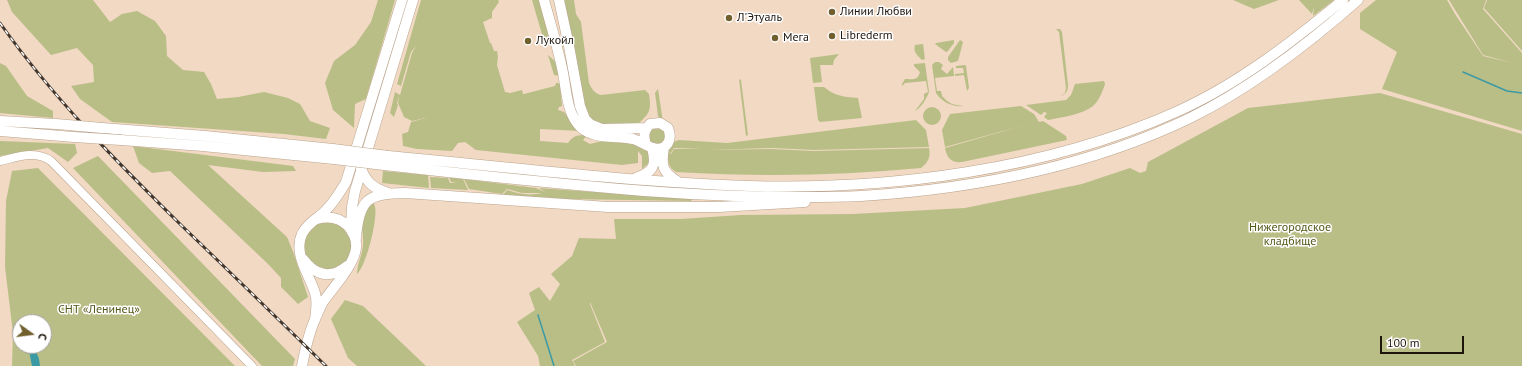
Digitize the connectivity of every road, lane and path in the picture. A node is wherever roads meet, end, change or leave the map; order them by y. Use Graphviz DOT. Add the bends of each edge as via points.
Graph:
graph roads {
  1 [pos="402,0"];
  2 [pos="413,0"];
  3 [pos="544,0"];
  4 [pos="559,0"];
  5 [pos="1343,0"];
  6 [pos="1358,0"];
  7 [pos="0,121"];
  8 [pos="647,128"];
  9 [pos="0,131"];
  10 [pos="649,146"];
  11 [pos="664,147"];
  12 [pos="334,154"];
  13 [pos="0,160"];
  14 [pos="386,160"];
  15 [pos="361,169"];
  16 [pos="635,179"];
  17 [pos="679,182"];
  18 [pos="388,193"];
  19 [pos="848,196"];
  20 [pos="315,220"];
  21 [pos="354,234"];
  22 [pos="302,258"];
  23 [pos="349,265"];
  24 [pos="315,320"];
  25 [pos="252,366"];
  26 [pos="302,366"];
  1 -- 20 [label="main road" via="346,182 336,198"];
  2 -- 15 [label="main road"];
  3 -- 10 [label="main road" via="572,116 577,124 589,133 628,138"];
  4 -- 8 [label="main road" via="580,106 585,119 602,129"];
  5 -- 17 [label="main road" via="1248,71 1177,111 1128,131 1048,156 965,172 863,184 750,186"];
  6 -- 19 [label="main road" via="1282,62 1249,84 1190,118 1131,143 1004,178 947,187"];
  7 -- 12 [label="main road, bridge" via="213,136"];
  8 -- 10 [label="main road" via="644,139"];
  8 -- 11 [label="main road" via="650,124 660,123 668,128 670,138"];
  9 -- 12 [label="main road, bridge"];
  10 -- 11 [label="main road" via="658,149"];
  10 -- 16 [label="main road" via="654,165 646,174"];
  11 -- 17 [label="main road" via="664,171"];
  12 -- 14 [label="main road, bridge"];
  13 -- 25 [label="street" via="36,154 51,161"];
  14 -- 16 [label="main road"];
  14 -- 19 [label="main road" via="564,184 678,194 750,197"];
  15 -- 18 [label="main road" via="368,183"];
  15 -- 21 [label="main road" via="352,207"];
  16 -- 17 [label="main road"];
  18 -- 19 [label="main road" via="608,207 719,208 792,204"];
  18 -- 21 [label="main road" via="366,202 357,219"];
  20 -- 21 [label="main road" via="325,217 338,219 346,223"];
  20 -- 22 [label="main road" via="306,226 301,234 299,246"];
  21 -- 23 [label="main road" via="356,248"];
  22 -- 23 [label="main road" via="310,268 328,274 341,271"];
  22 -- 24 [label="main road" via="315,293"];
  23 -- 24 [label="main road" via="323,303"];
  24 -- 26 [label="main road"];
}
